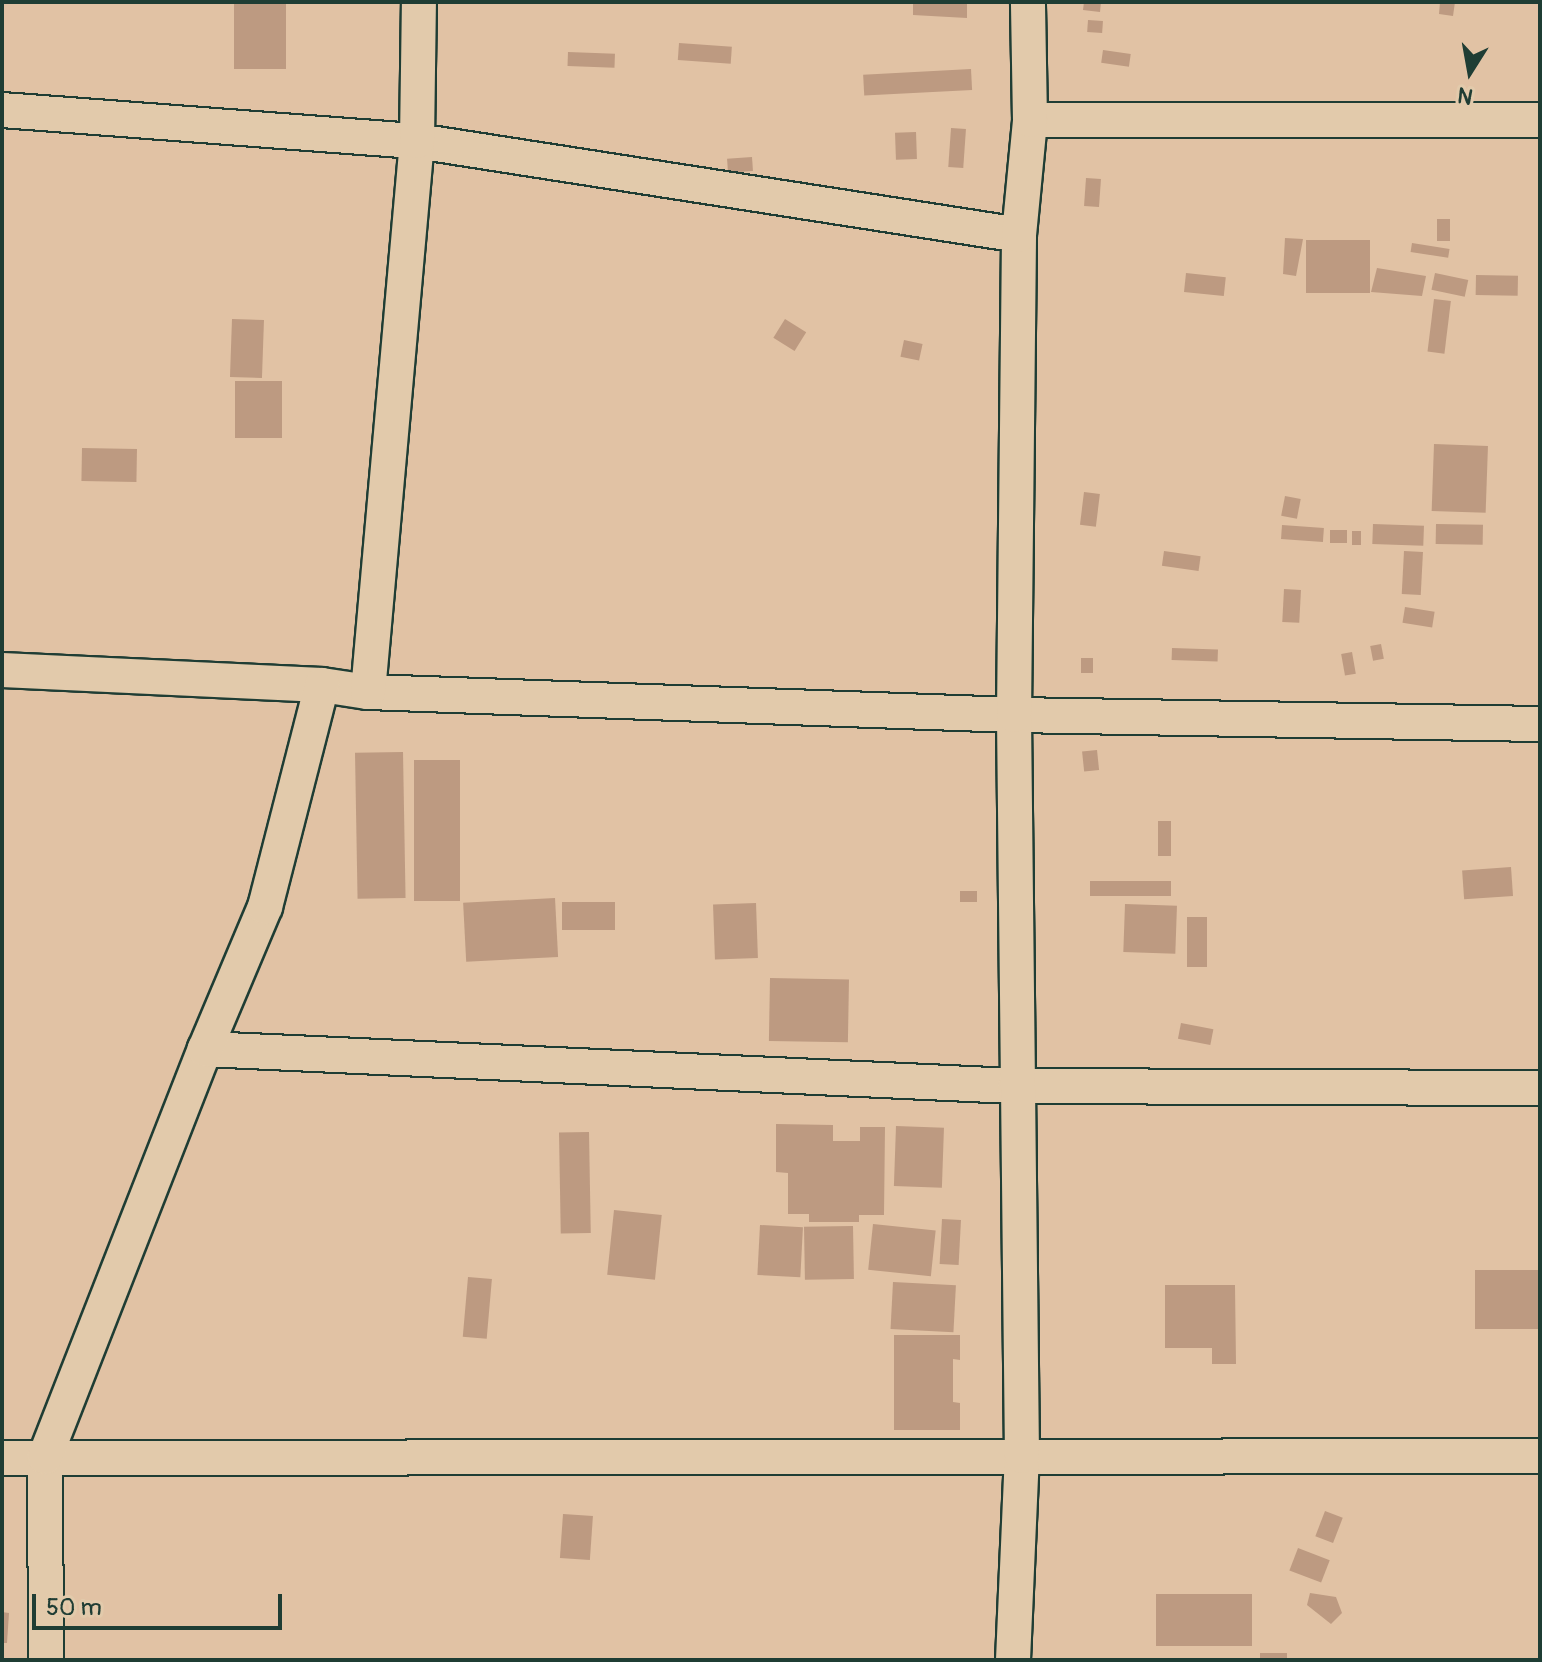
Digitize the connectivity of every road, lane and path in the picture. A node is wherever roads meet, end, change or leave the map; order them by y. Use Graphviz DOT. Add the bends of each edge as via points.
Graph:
graph roads {
  1 [pos="419,2"];
  2 [pos="1028,2"];
  3 [pos="2,110"];
  4 [pos="1030,120"];
  5 [pos="1540,120"];
  6 [pos="417,141"];
  7 [pos="1019,235"];
  8 [pos="2,670"];
  9 [pos="322,685"];
  10 [pos="368,692"];
  11 [pos="1014,715"];
  12 [pos="1540,724"];
  13 [pos="205,1049"];
  14 [pos="1015,1086"];
  15 [pos="1540,1088"];
  16 [pos="1022,1456"];
  17 [pos="1540,1456"];
  18 [pos="45,1457"];
  19 [pos="2,1458"];
  20 [pos="46,1660"];
  21 [pos="1013,1660"];
  1 -- 6 [label="street"];
  2 -- 4 [label="street"];
  3 -- 6 [label="street"];
  4 -- 5 [label="street"];
  4 -- 7 [label="street"];
  6 -- 7 [label="street"];
  6 -- 10 [label="street"];
  7 -- 11 [label="street"];
  8 -- 9 [label="street"];
  9 -- 10 [label="street"];
  9 -- 13 [label="street" via="265,907"];
  10 -- 11 [label="street"];
  11 -- 12 [label="street"];
  11 -- 14 [label="street"];
  13 -- 14 [label="street"];
  13 -- 18 [label="street"];
  14 -- 15 [label="street"];
  14 -- 16 [label="street"];
  16 -- 17 [label="street"];
  16 -- 18 [label="street"];
  16 -- 21 [label="street"];
  18 -- 19 [label="street"];
  18 -- 20 [label="street"];
}
